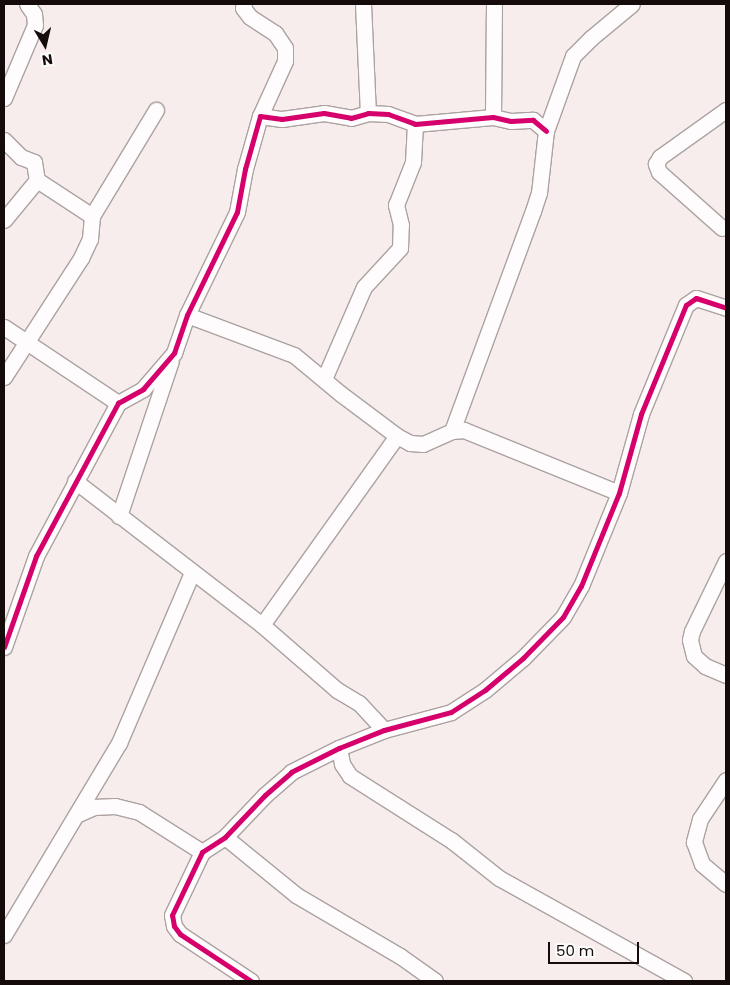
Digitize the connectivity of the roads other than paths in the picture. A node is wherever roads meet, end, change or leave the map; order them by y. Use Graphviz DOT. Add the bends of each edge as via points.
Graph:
graph roads {
  1 [pos="27,4"];
  2 [pos="244,4"];
  3 [pos="363,4"];
  4 [pos="494,4"];
  5 [pos="632,4"];
  6 [pos="4,98"];
  7 [pos="156,110"];
  8 [pos="726,110"];
  9 [pos="368,114"];
  10 [pos="260,116"];
  11 [pos="493,118"];
  12 [pos="415,124"];
  13 [pos="546,131"];
  14 [pos="4,140"];
  15 [pos="37,180"];
  16 [pos="92,216"];
  17 [pos="4,220"];
  18 [pos="722,228"];
  19 [pos="726,308"];
  20 [pos="187,315"];
  21 [pos="4,327"];
  22 [pos="26,340"];
  23 [pos="174,352"];
  24 [pos="4,377"];
  25 [pos="324,379"];
  26 [pos="118,403"];
  27 [pos="452,431"];
  28 [pos="397,436"];
  29 [pos="75,481"];
  30 [pos="619,494"];
  31 [pos="119,516"];
  32 [pos="726,562"];
  33 [pos="192,573"];
  34 [pos="262,625"];
  35 [pos="4,648"];
  36 [pos="726,676"];
  37 [pos="384,730"];
  38 [pos="339,748"];
  39 [pos="726,780"];
  40 [pos="76,815"];
  41 [pos="225,837"];
  42 [pos="202,852"];
  43 [pos="726,884"];
  44 [pos="4,935"];
  45 [pos="251,981"];
  46 [pos="435,981"];
  47 [pos="684,981"];
  1 -- 6 [label="street" via="34,14 35,25"];
  2 -- 10 [label="street" via="250,18 275,33 285,48 285,62"];
  3 -- 9 [label="street"];
  4 -- 11 [label="street"];
  5 -- 13 [label="street" via="573,56"];
  7 -- 16 [label="street"];
  8 -- 18 [label="street" via="660,157 656,164 659,172"];
  9 -- 10 [label="street" via="351,118 324,113 282,119"];
  9 -- 12 [label="street" via="388,114"];
  10 -- 20 [label="street" via="237,212"];
  11 -- 12 [label="street"];
  11 -- 13 [label="street" via="533,120"];
  12 -- 25 [label="street" via="413,162 396,205 401,225 400,248 364,287"];
  13 -- 27 [label="street" via="539,193"];
  14 -- 15 [label="street" via="21,158 34,162"];
  15 -- 16 [label="street"];
  15 -- 17 [label="street"];
  16 -- 22 [label="street" via="90,239 81,258"];
  19 -- 30 [label="street" via="696,298 686,305 641,414"];
  20 -- 23 [label="street"];
  20 -- 25 [label="street" via="294,355"];
  21 -- 22 [label="street"];
  22 -- 24 [label="street"];
  22 -- 26 [label="street"];
  23 -- 26 [label="street" via="143,390"];
  23 -- 31 [label="street"];
  25 -- 28 [label="street"];
  26 -- 29 [label="street"];
  27 -- 28 [label="street" via="423,444 410,443"];
  27 -- 30 [label="street" via="464,430"];
  28 -- 34 [label="street"];
  29 -- 31 [label="street"];
  29 -- 35 [label="street" via="36,556"];
  30 -- 37 [label="street" via="580,586 563,617 523,658 485,690 451,712"];
  31 -- 33 [label="street"];
  32 -- 36 [label="street" via="690,640 694,656 705,666"];
  33 -- 34 [label="street"];
  33 -- 40 [label="street" via="119,743"];
  34 -- 37 [label="street" via="337,690 359,703"];
  37 -- 38 [label="street"];
  38 -- 41 [label="street" via="291,772 265,794"];
  38 -- 47 [label="street" via="342,764 350,776 451,840 500,878"];
  39 -- 43 [label="street" via="700,819 694,842 702,864"];
  40 -- 42 [label="street" via="94,807 115,806 139,812"];
  40 -- 44 [label="street"];
  41 -- 42 [label="street"];
  41 -- 46 [label="street" via="296,895 400,956"];
  42 -- 45 [label="street" via="172,915 174,926 180,934"];
}
